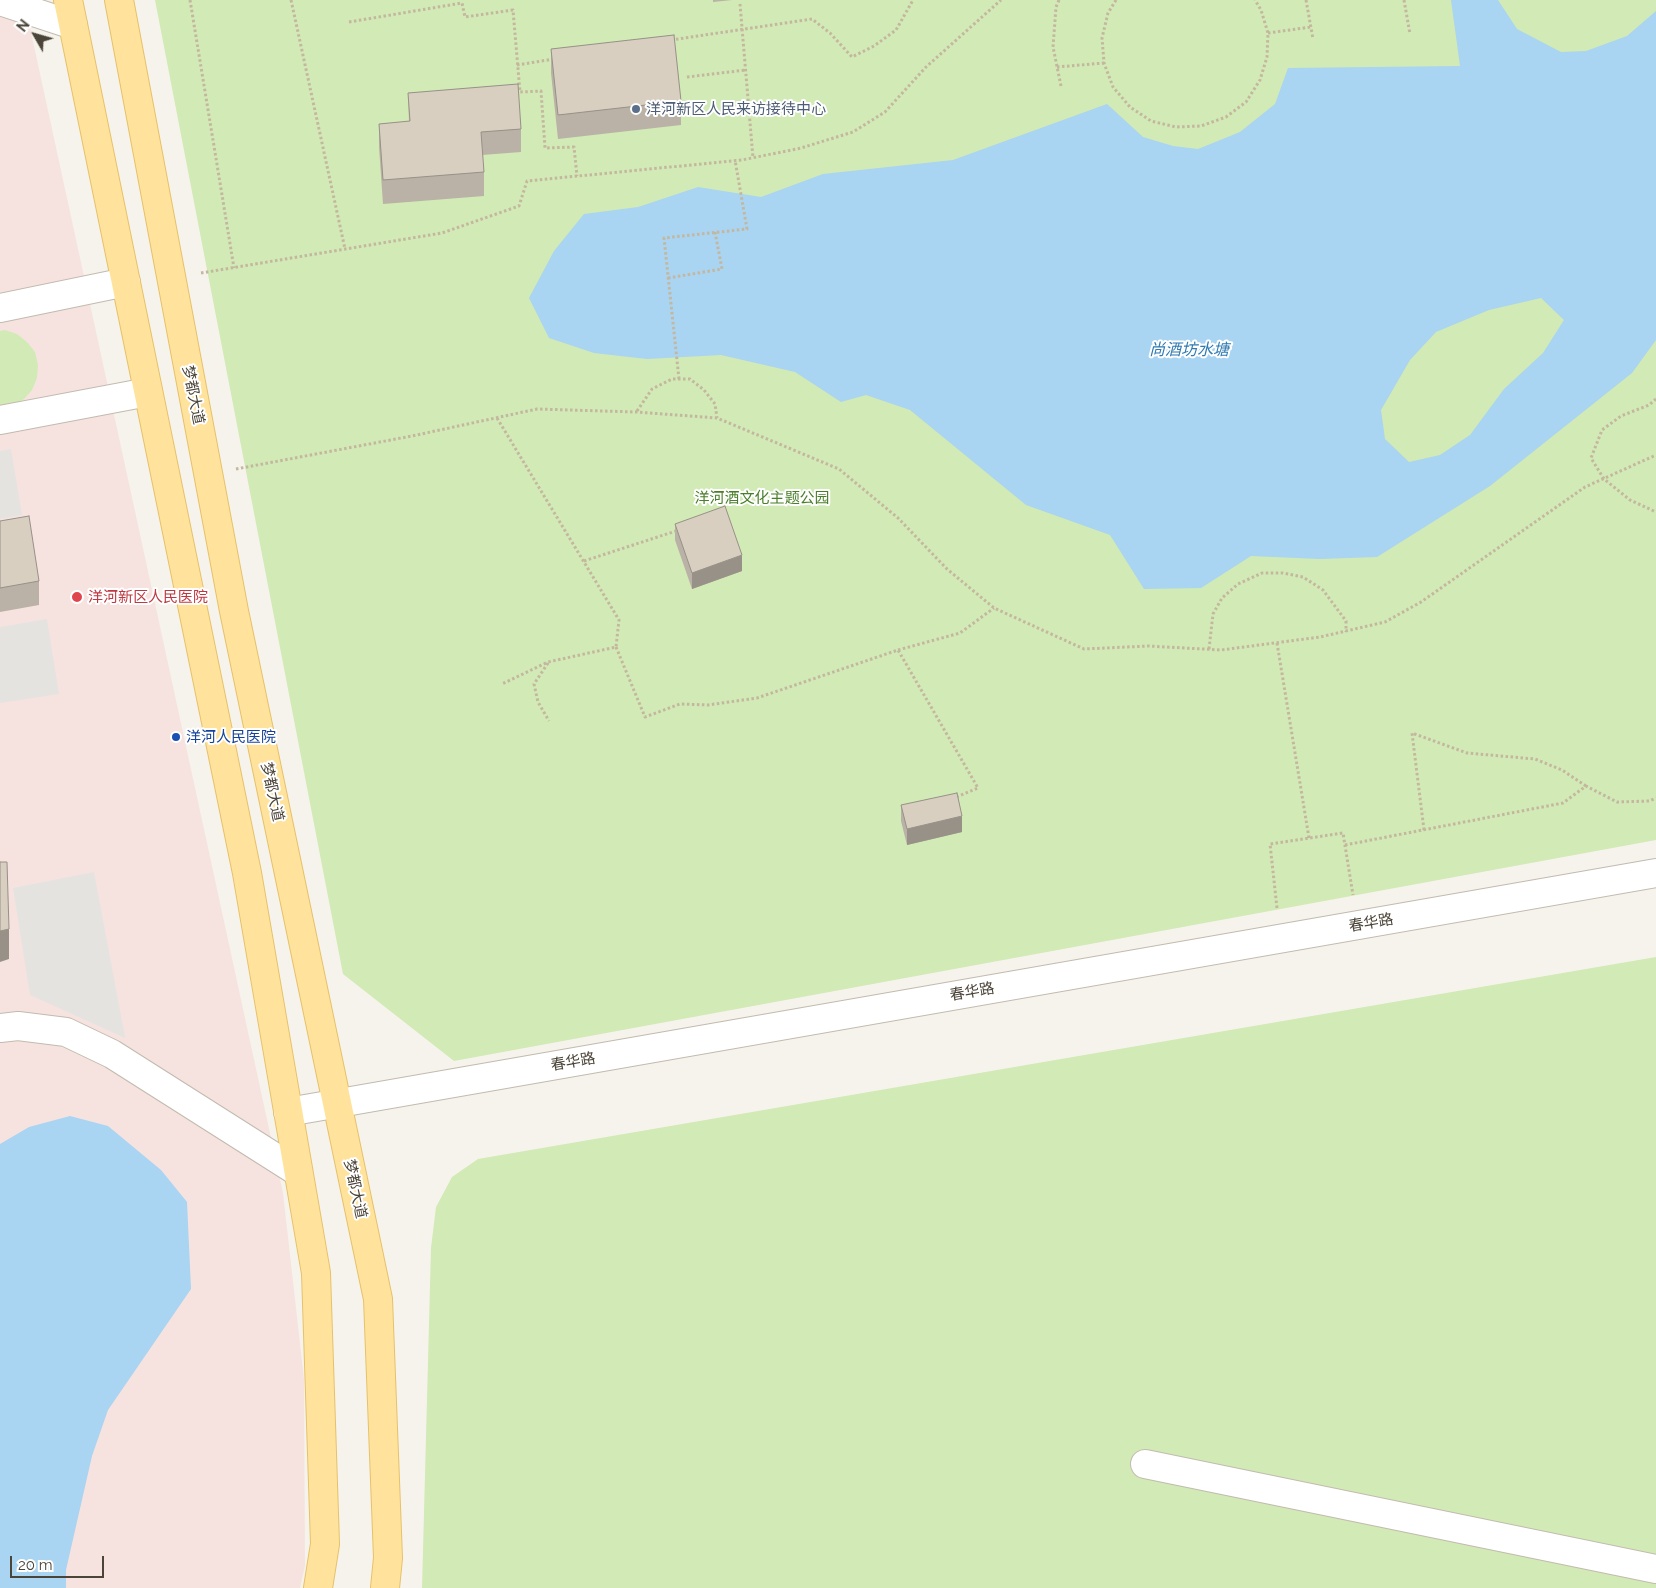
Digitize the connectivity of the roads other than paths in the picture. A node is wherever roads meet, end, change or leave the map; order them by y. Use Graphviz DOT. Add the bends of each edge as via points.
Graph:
graph roads {
  1 [pos="118,0"];
  2 [pos="0,1"];
  3 [pos="70,12"];
  4 [pos="126,282"];
  5 [pos="0,308"];
  6 [pos="148,392"];
  7 [pos="0,420"];
  8 [pos="1656,873"];
  9 [pos="0,1028"];
  10 [pos="337,1103"];
  11 [pos="288,1112"];
  12 [pos="298,1172"];
  13 [pos="1145,1464"];
  14 [pos="1656,1569"];
  15 [pos="318,1588"];
  16 [pos="385,1588"];
  1 -- 10 [label="main road, 梦都大道" via="234,611"];
  2 -- 3 [label="street"];
  3 -- 4 [label="main road"];
  4 -- 5 [label="street"];
  4 -- 6 [label="main road"];
  6 -- 7 [label="street"];
  6 -- 11 [label="main road" via="247,873"];
  8 -- 10 [label="street, 春华路"];
  9 -- 12 [label="street" via="18,1026 66,1032 112,1054"];
  10 -- 11 [label="street, 春华路"];
  10 -- 16 [label="main road, 梦都大道" via="378,1299 388,1558"];
  11 -- 12 [label="main road"];
  12 -- 15 [label="main road" via="316,1273 325,1544"];
  13 -- 14 [label="street"];
}
